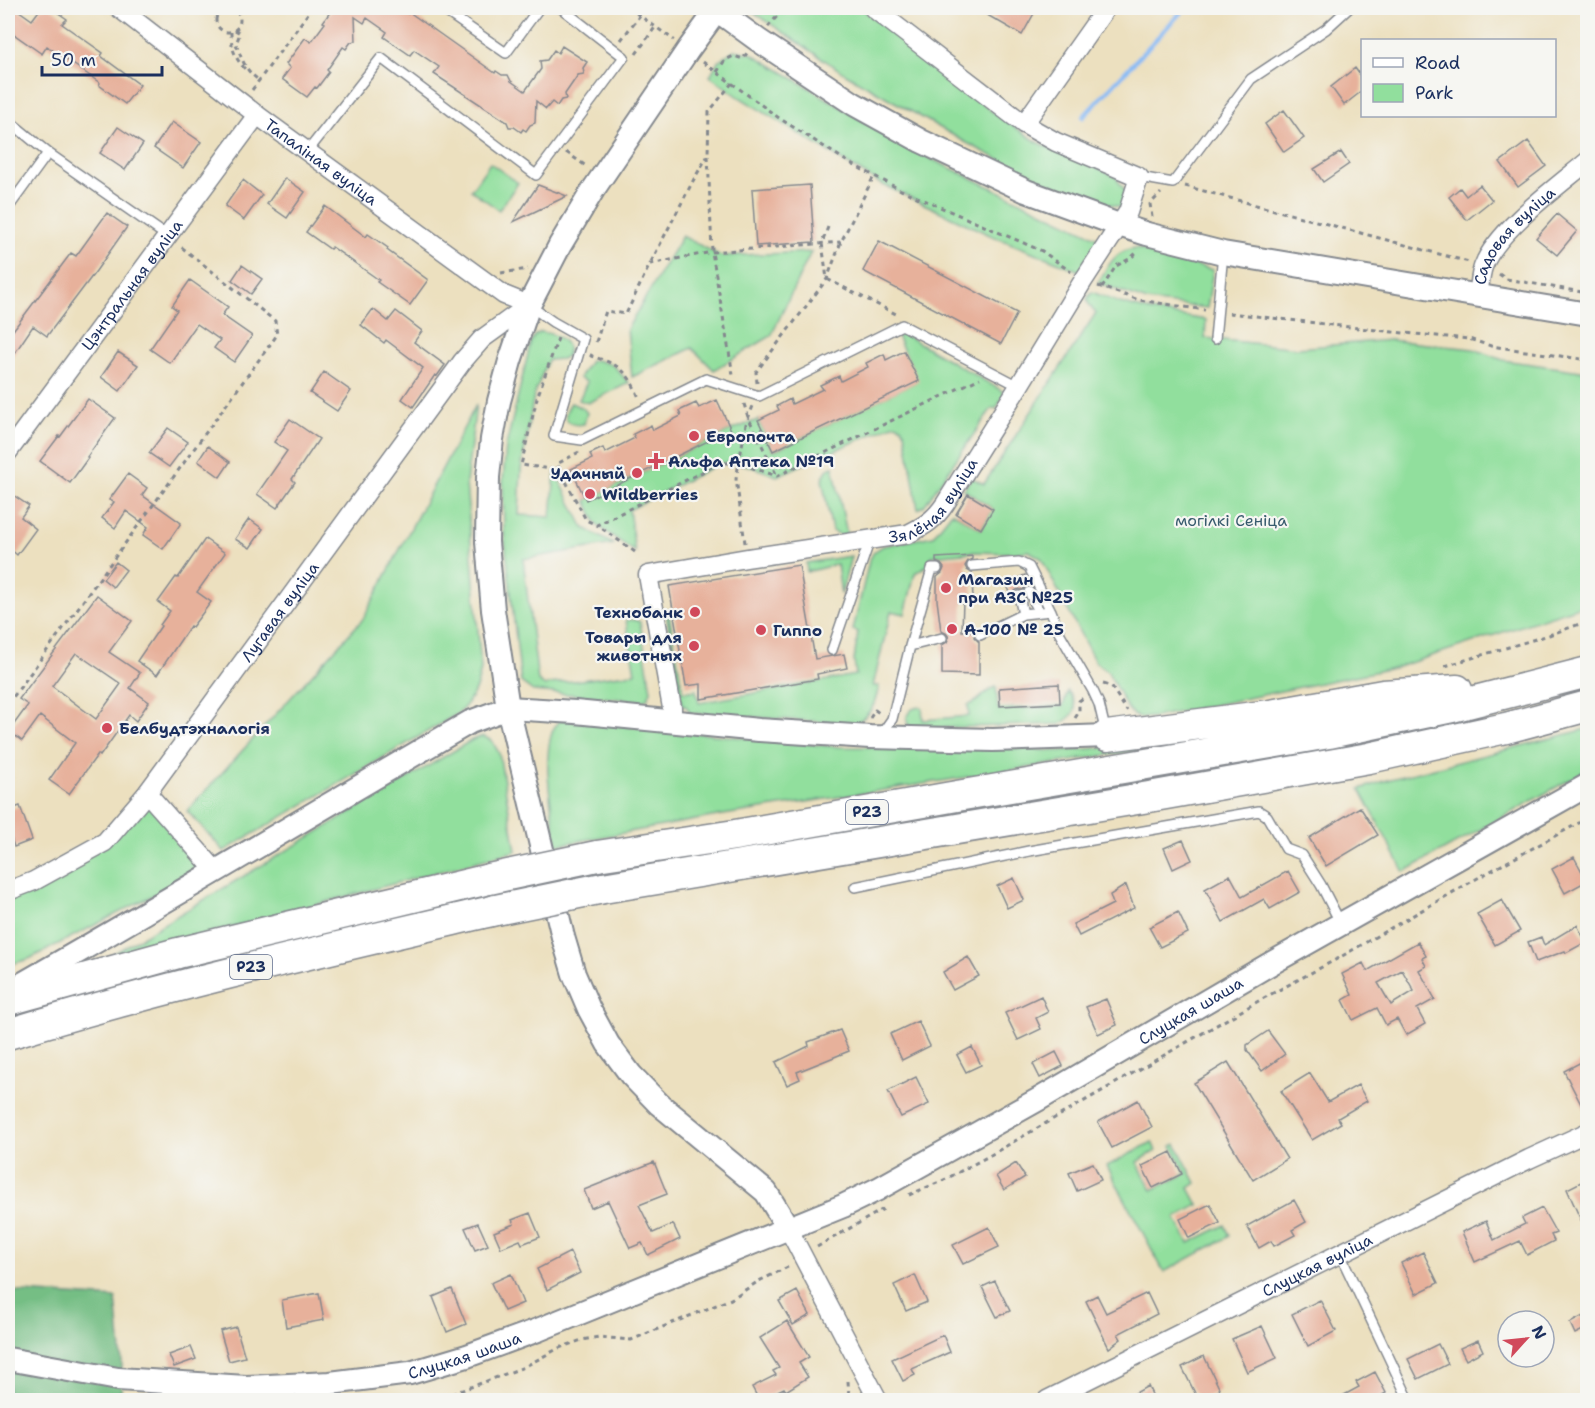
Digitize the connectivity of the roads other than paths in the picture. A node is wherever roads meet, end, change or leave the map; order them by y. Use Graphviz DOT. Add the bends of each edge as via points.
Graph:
graph roads {
  1 [pos="119,8"];
  2 [pos="441,8"];
  3 [pos="539,8"];
  4 [pos="561,8"];
  5 [pos="873,8"];
  6 [pos="1106,8"];
  7 [pos="1349,8"];
  8 [pos="716,9"];
  9 [pos="257,115"];
  10 [pos="8,120"];
  11 [pos="1024,124"];
  12 [pos="307,152"];
  13 [pos="48,153"];
  14 [pos="1587,161"];
  15 [pos="1139,177"];
  16 [pos="8,208"];
  17 [pos="1119,225"];
  18 [pos="166,236"];
  19 [pos="1223,254"];
  20 [pos="1478,295"];
  21 [pos="529,305"];
  22 [pos="1587,314"];
  23 [pos="1215,339"];
  24 [pos="1019,386"];
  25 [pos="8,452"];
  26 [pos="872,539"];
  27 [pos="972,566"];
  28 [pos="937,569"];
  29 [pos="1039,611"];
  30 [pos="1051,611"];
  31 [pos="1023,614"];
  32 [pos="980,635"];
  33 [pos="942,638"];
  34 [pos="910,646"];
  35 [pos="832,650"];
  36 [pos="1587,672"];
  37 [pos="1541,684"];
  38 [pos="1587,706"];
  39 [pos="508,708"];
  40 [pos="672,722"];
  41 [pos="1107,736"];
  42 [pos="870,737"];
  43 [pos="1587,784"];
  44 [pos="147,793"];
  45 [pos="215,870"];
  46 [pos="855,886"];
  47 [pos="8,891"];
  48 [pos="1341,924"];
  49 [pos="8,992"];
  50 [pos="8,1000"];
  51 [pos="8,1034"];
  52 [pos="1587,1132"];
  53 [pos="789,1228"];
  54 [pos="1340,1254"];
  55 [pos="8,1359"];
  56 [pos="878,1401"];
  57 [pos="1047,1401"];
  58 [pos="1409,1401"];
  1 -- 9 [label="street, Тапаліная вуліца"];
  2 -- 3 [label="lane" via="506,53"];
  4 -- 12 [label="lane" via="624,57 536,175 381,58"];
  5 -- 11 [label="street"];
  6 -- 11 [label="street"];
  7 -- 15 [label="lane" via="1326,29 1251,80 1173,183"];
  8 -- 17 [label="street" via="854,104 921,141 1026,191"];
  8 -- 21 [label="street" via="593,190"];
  9 -- 12 [label="street, Тапаліная вуліца"];
  9 -- 18 [label="street, Цэнтральная вуліца"];
  10 -- 13 [label="lane"];
  11 -- 15 [label="street"];
  12 -- 21 [label="street, Тапаліная вуліца" via="504,295"];
  13 -- 16 [label="lane"];
  13 -- 18 [label="lane"];
  14 -- 20 [label="street, Садовая вуліца" via="1520,218 1492,250"];
  15 -- 17 [label="street, Зялёная вуліца" via="1128,212"];
  17 -- 19 [label="street"];
  17 -- 24 [label="street, Зялёная вуліца"];
  18 -- 25 [label="street, Цэнтральная вуліца"];
  19 -- 20 [label="street"];
  19 -- 23 [label="lane"];
  20 -- 22 [label="street"];
  21 -- 24 [label="lane" via="583,339 554,436 582,440 706,379 759,396 902,325"];
  21 -- 39 [label="street" via="499,401 488,477 493,610"];
  21 -- 44 [label="street, Лугавая вуліца" via="482,339 462,362"];
  24 -- 26 [label="street, Зялёная вуліца" via="935,518 908,534"];
  26 -- 35 [label="lane"];
  26 -- 40 [label="street, Зялёная вуліца" via="648,575"];
  27 -- 30 [label="lane" via="1019,562 1029,567"];
  28 -- 34 [label="lane" via="932,569"];
  29 -- 30 [label="lane"];
  29 -- 31 [label="lane"];
  29 -- 31 [label="lane" via="1024,594"];
  30 -- 41 [label="lane" via="1099,704"];
  31 -- 32 [label="lane"];
  33 -- 34 [label="lane"];
  34 -- 42 [label="lane" via="892,719 878,735"];
  36 -- 37 [label="highway, Р23"];
  37 -- 41 [label="highway" via="1383,695 1270,716"];
  37 -- 50 [label="highway, Р23, bridge" via="1329,733 597,856 178,953"];
  38 -- 51 [label="highway, Р23, bridge" via="1369,758 603,888 496,910 264,964"];
  39 -- 40 [label="street"];
  39 -- 45 [label="street" via="471,722"];
  39 -- 53 [label="street" via="563,937 589,1009 608,1044 632,1075 659,1104 766,1192"];
  40 -- 42 [label="street"];
  41 -- 42 [label="street" via="993,740"];
  43 -- 48 [label="street, Слуцкая шаша"];
  44 -- 45 [label="street"];
  44 -- 47 [label="street, Лугавая вуліца" via="105,842"];
  45 -- 49 [label="street"];
  46 -- 48 [label="lane" via="1259,811 1268,816 1286,849 1302,855"];
  48 -- 53 [label="street, Слуцкая шаша" via="878,1189"];
  52 -- 54 [label="street, Слуцкая вуліца"];
  53 -- 55 [label="street, Слуцкая шаша" via="538,1330 410,1373 330,1383 246,1387 118,1379"];
  53 -- 56 [label="street"];
  54 -- 57 [label="street, Слуцкая вуліца"];
  54 -- 58 [label="lane"];
}
